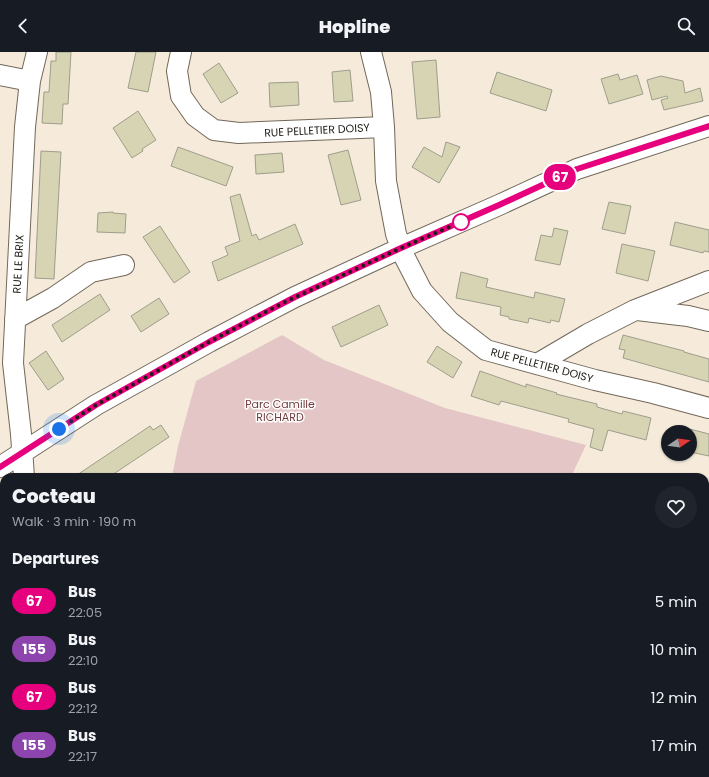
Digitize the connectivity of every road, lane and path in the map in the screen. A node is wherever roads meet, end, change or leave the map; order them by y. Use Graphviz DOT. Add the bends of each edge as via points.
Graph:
graph roads {
  1 [pos="37,52"];
  2 [pos="181,52"];
  3 [pos="371,52"];
  4 [pos="0,75"];
  5 [pos="30,81"];
  6 [pos="709,126"];
  7 [pos="384,127"];
  8 [pos="401,248"];
  9 [pos="124,265"];
  10 [pos="709,281"];
  11 [pos="10,309"];
  12 [pos="635,310"];
  13 [pos="709,321"];
  14 [pos="537,364"];
  15 [pos="709,408"];
  16 [pos="22,453"];
  17 [pos="0,467"];
  18 [pos="24,473"];
  1 -- 5 [label="street, RUE LE BRIX"];
  2 -- 7 [label="street, RUE PELLETIER DOISY" via="177,71 181,96 195,116 214,130 239,133"];
  3 -- 7 [label="street" via="380,92"];
  4 -- 5 [label="street"];
  5 -- 11 [label="street, RUE LE BRIX"];
  6 -- 8 [label="street" via="577,169"];
  7 -- 8 [label="street, RUE PELLETIER DOISY" via="386,181"];
  8 -- 14 [label="street, RUE PELLETIER DOISY" via="422,291 450,322 486,350"];
  8 -- 16 [label="street" via="295,297 209,342 96,405"];
  9 -- 11 [label="street" via="90,272 53,298"];
  10 -- 12 [label="street"];
  11 -- 16 [label="street, RUE LE BRIX"];
  12 -- 13 [label="street"];
  12 -- 14 [label="street"];
  14 -- 15 [label="street, RUE PELLETIER DOISY"];
  16 -- 17 [label="street"];
  16 -- 18 [label="street, RUE LE BRIX"];
}
